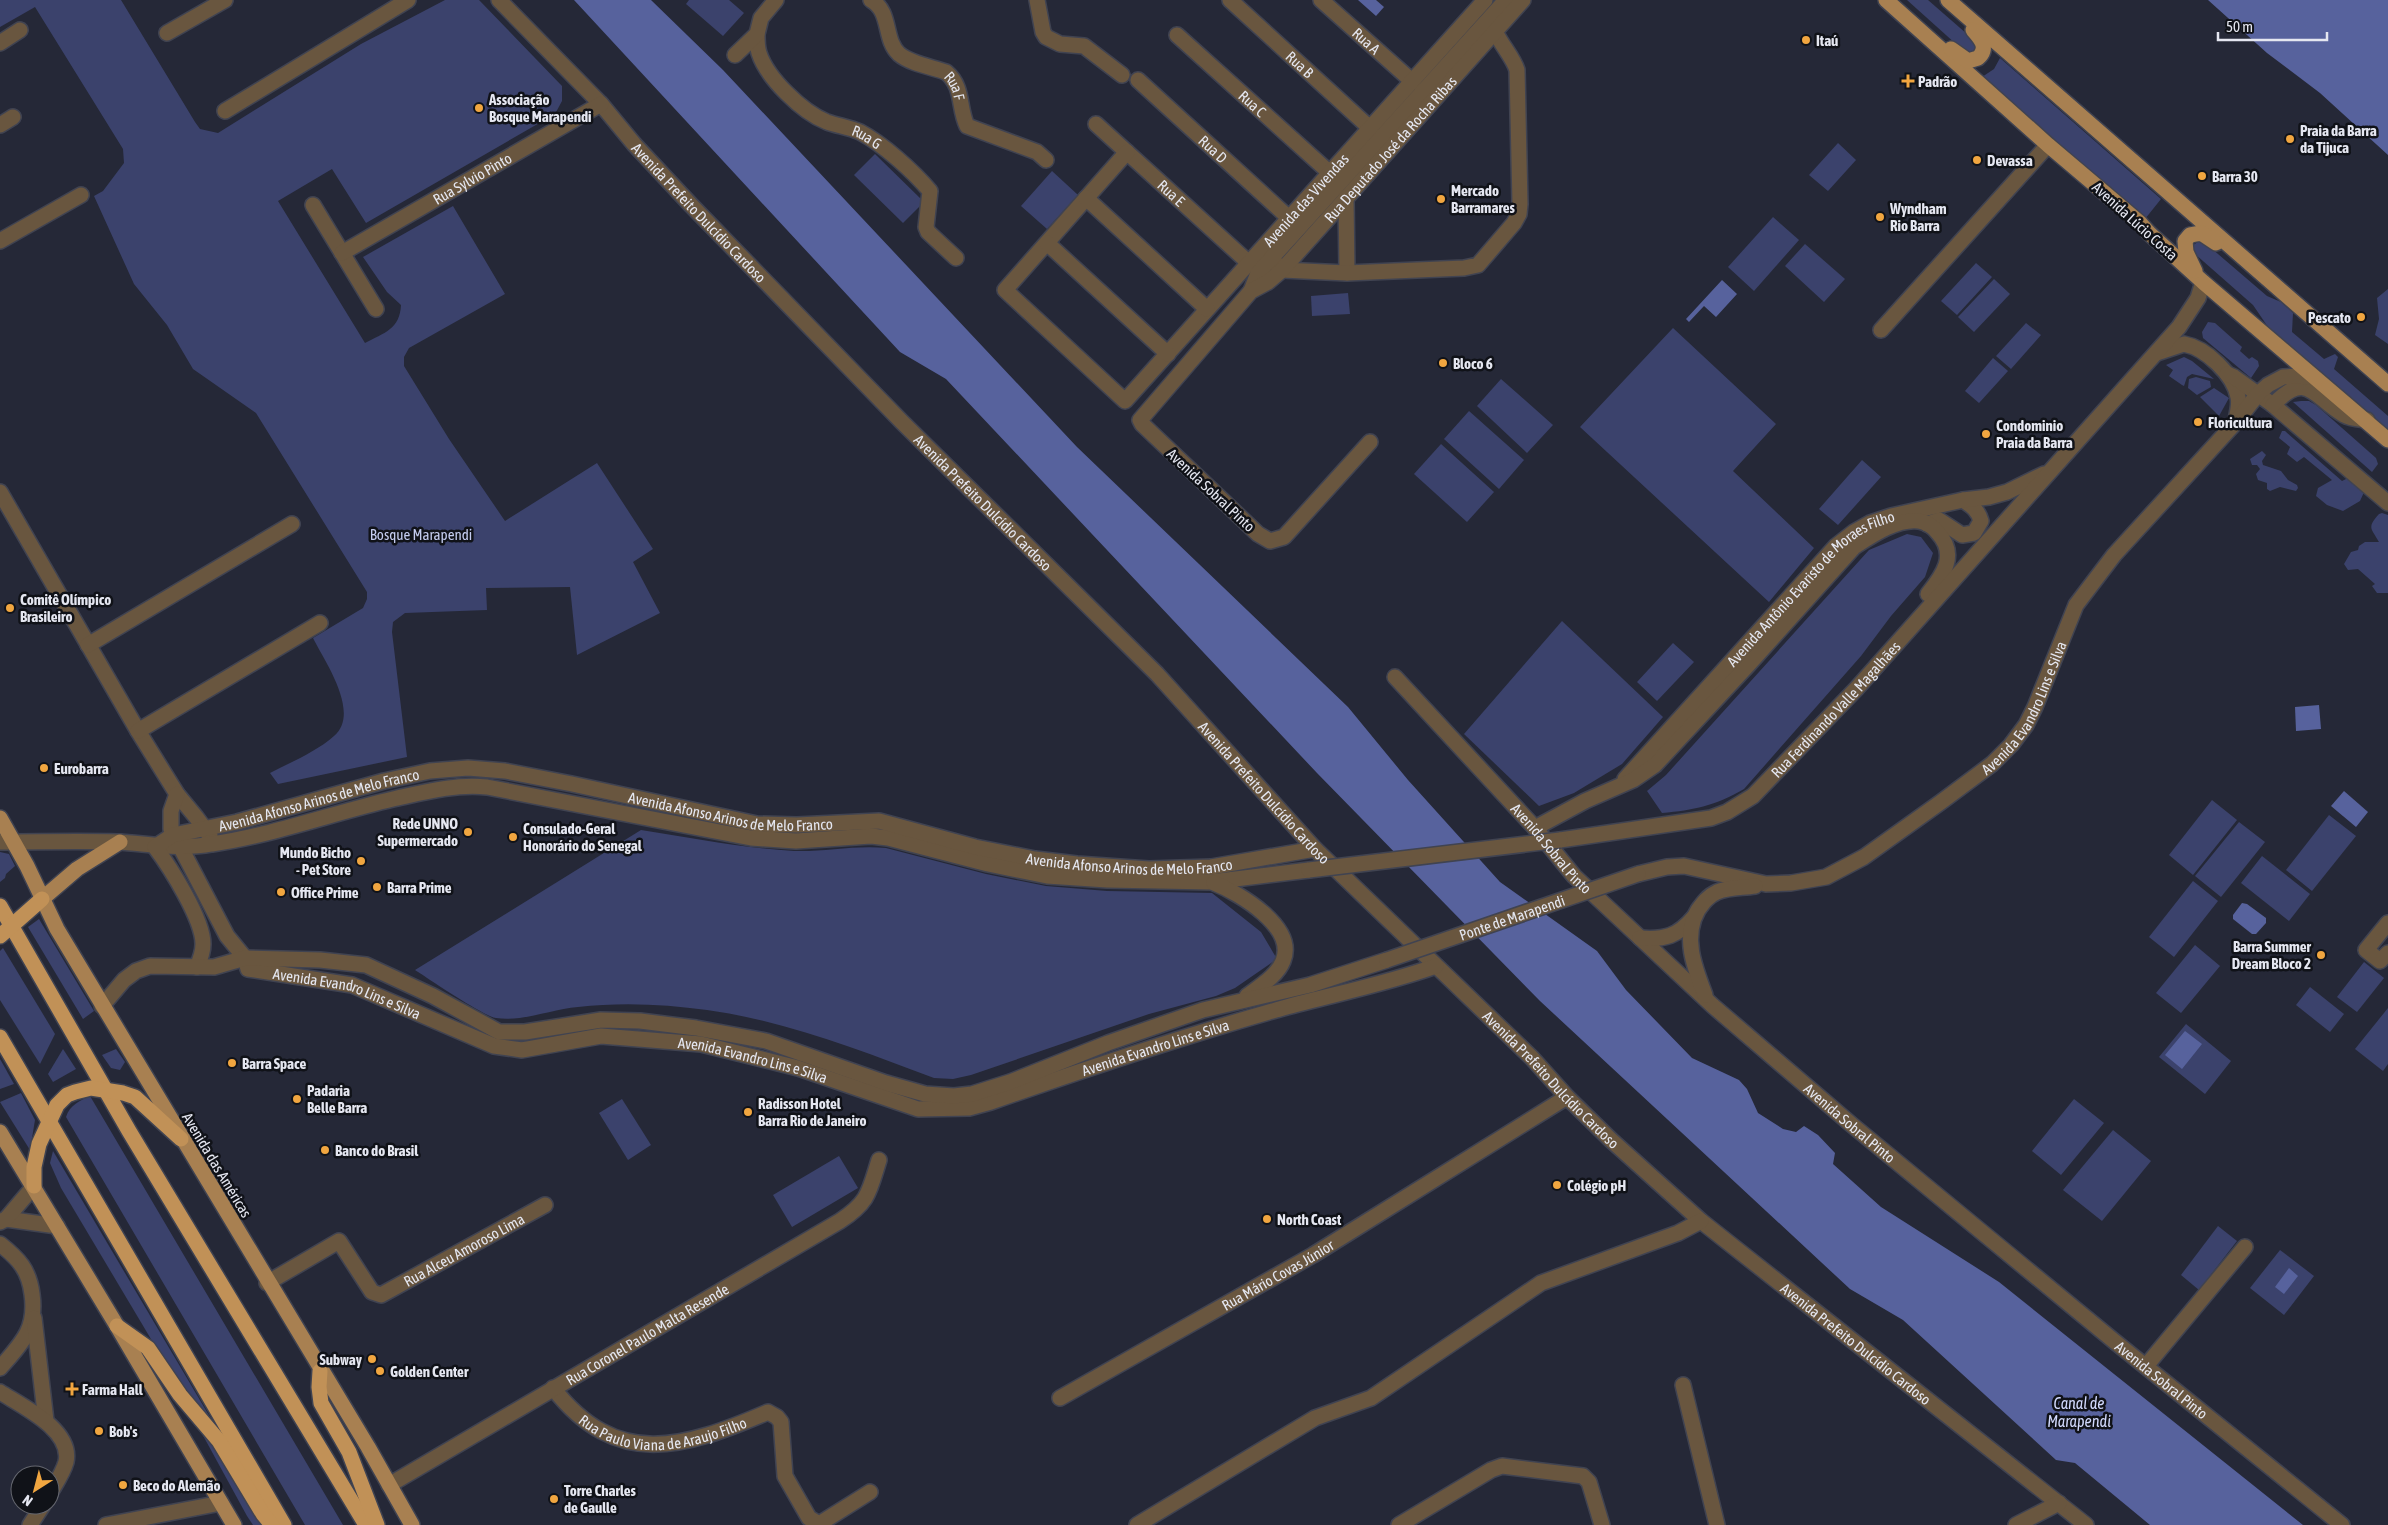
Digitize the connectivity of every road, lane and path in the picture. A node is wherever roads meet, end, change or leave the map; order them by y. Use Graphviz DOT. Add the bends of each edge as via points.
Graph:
graph roads {
  1 [pos="225,0"];
  2 [pos="408,0"];
  3 [pos="499,0"];
  4 [pos="776,0"];
  5 [pos="871,0"];
  6 [pos="1037,0"];
  7 [pos="1230,0"];
  8 [pos="1322,0"];
  9 [pos="1485,0"];
  10 [pos="1506,0"];
  11 [pos="1524,0"];
  12 [pos="1886,0"];
  13 [pos="1947,0"];
  14 [pos="1916,28"];
  15 [pos="20,30"];
  16 [pos="1495,31"];
  17 [pos="167,33"];
  18 [pos="756,34"];
  19 [pos="1177,36"];
  20 [pos="0,43"];
  21 [pos="1470,49"];
  22 [pos="735,55"];
  23 [pos="1122,75"];
  24 [pos="1138,80"];
  25 [pos="1413,82"];
  26 [pos="601,104"];
  27 [pos="225,111"];
  28 [pos="1096,124"];
  29 [pos="1371,128"];
  30 [pos="2048,145"];
  31 [pos="1127,152"];
  32 [pos="1046,160"];
  33 [pos="1330,173"];
  34 [pos="82,195"];
  35 [pos="1086,198"];
  36 [pos="1346,198"];
  37 [pos="313,205"];
  38 [pos="1289,218"];
  39 [pos="0,241"];
  40 [pos="1047,243"];
  41 [pos="342,253"];
  42 [pos="956,258"];
  43 [pos="1271,258"];
  44 [pos="1249,262"];
  45 [pos="1282,270"];
  46 [pos="1347,273"];
  47 [pos="2201,280"];
  48 [pos="2268,280"];
  49 [pos="1251,291"];
  50 [pos="376,308"];
  51 [pos="1207,310"];
  52 [pos="1881,330"];
  53 [pos="1168,354"];
  54 [pos="2155,354"];
  55 [pos="2227,374"];
  56 [pos="2316,378"];
  57 [pos="2388,384"];
  58 [pos="2258,394"];
  59 [pos="2273,405"];
  60 [pos="1141,418"];
  61 [pos="2366,420"];
  62 [pos="2236,422"];
  63 [pos="2388,440"];
  64 [pos="1370,442"];
  65 [pos="2050,472"];
  66 [pos="0,492"];
  67 [pos="1963,500"];
  68 [pos="2388,504"];
  69 [pos="292,524"];
  70 [pos="1927,524"];
  71 [pos="320,623"];
  72 [pos="1912,627"];
  73 [pos="1752,638"];
  74 [pos="88,645"];
  75 [pos="1395,677"];
  76 [pos="1695,722"];
  77 [pos="138,731"];
  78 [pos="536,777"];
  79 [pos="1620,784"];
  80 [pos="610,792"];
  81 [pos="177,794"];
  82 [pos="536,797"];
  83 [pos="607,811"];
  84 [pos="0,818"];
  85 [pos="902,826"];
  86 [pos="1535,828"];
  87 [pos="206,829"];
  88 [pos="855,837"];
  89 [pos="177,841"];
  90 [pos="7,842"];
  91 [pos="120,842"];
  92 [pos="214,844"];
  93 [pos="155,847"];
  94 [pos="1315,850"];
  95 [pos="1149,869"];
  96 [pos="1309,870"];
  97 [pos="1638,874"];
  98 [pos="1211,882"];
  99 [pos="1766,884"];
  100 [pos="42,899"];
  101 [pos="0,906"];
  102 [pos="1695,916"];
  103 [pos="2388,922"];
  104 [pos="6,931"];
  105 [pos="1640,938"];
  106 [pos="2388,953"];
  107 [pos="244,958"];
  108 [pos="1436,966"];
  109 [pos="197,967"];
  110 [pos="1310,984"];
  111 [pos="1245,998"];
  112 [pos="1706,999"];
  113 [pos="102,1006"];
  114 [pos="1285,1008"];
  115 [pos="1203,1010"];
  116 [pos="0,1037"];
  117 [pos="1108,1043"];
  118 [pos="1047,1082"];
  119 [pos="107,1090"];
  120 [pos="1567,1097"];
  121 [pos="49,1121"];
  122 [pos="0,1132"];
  123 [pos="181,1139"];
  124 [pos="879,1160"];
  125 [pos="34,1186"];
  126 [pos="545,1205"];
  127 [pos="3,1221"];
  128 [pos="1701,1221"];
  129 [pos="57,1226"];
  130 [pos="0,1244"];
  131 [pos="2245,1247"];
  132 [pos="267,1283"];
  133 [pos="34,1318"];
  134 [pos="117,1326"];
  135 [pos="2146,1366"];
  136 [pos="0,1368"];
  137 [pos="320,1371"];
  138 [pos="1683,1385"];
  139 [pos="553,1388"];
  140 [pos="0,1392"];
  141 [pos="1060,1398"];
  142 [pos="46,1421"];
  143 [pos="60,1476"];
  144 [pos="389,1485"];
  145 [pos="870,1492"];
  146 [pos="221,1503"];
  147 [pos="2059,1503"];
  148 [pos="2075,1523"];
  149 [pos="106,1525"];
  150 [pos="234,1525"];
  151 [pos="272,1525"];
  152 [pos="284,1525"];
  153 [pos="366,1525"];
  154 [pos="377,1525"];
  155 [pos="412,1525"];
  156 [pos="1137,1525"];
  157 [pos="1399,1525"];
  158 [pos="1602,1525"];
  159 [pos="1717,1525"];
  160 [pos="2016,1525"];
  161 [pos="2342,1525"];
  1 -- 17 [label="street"];
  2 -- 27 [label="street"];
  3 -- 26 [label="street, Avenida Prefeito Dulcídio Cardoso"];
  4 -- 18 [label="street" via="761,18"];
  5 -- 32 [label="street, Rua F" via="882,11 892,42 900,54 951,76 959,89 966,126 1037,152"];
  6 -- 23 [label="street" via="1046,37 1060,44 1084,46"];
  7 -- 29 [label="street, Rua B"];
  8 -- 25 [label="street, Rua A"];
  9 -- 25 [label="street, Avenida das Vivendas"];
  10 -- 21 [label="street, Rua Deputado José da Rocha Ribas"];
  11 -- 16 [label="street, Rua Deputado José da Rocha Ribas"];
  12 -- 14 [label="main road, Avenida Lúcio Costa"];
  13 -- 14 [label="main road" via="1983,41 1983,50 1978,58 1968,60"];
  13 -- 48 [label="main road"];
  14 -- 30 [label="main road, Avenida Lúcio Costa"];
  15 -- 20 [label="street"];
  16 -- 21 [label="street, Rua Deputado José da Rocha Ribas"];
  16 -- 46 [label="street" via="1517,70 1520,204 1514,223 1478,264 1464,268"];
  18 -- 22 [label="street"];
  18 -- 42 [label="street, Rua G" via="758,52 766,68 806,111 866,136 922,181 930,191 928,232"];
  19 -- 33 [label="street, Rua C"];
  21 -- 36 [label="street, Rua Deputado José da Rocha Ribas"];
  21 -- 43 [label="street, Rua Deputado José da Rocha Ribas"];
  24 -- 38 [label="street, Rua D"];
  25 -- 29 [label="street, Avenida das Vivendas"];
  26 -- 41 [label="street, Rua Sylvio Pinto"];
  26 -- 94 [label="street, Avenida Prefeito Dulcídio Cardoso" via="690,204 902,422 1157,674"];
  28 -- 31 [label="street, Rua E"];
  29 -- 33 [label="street, Avenida das Vivendas"];
  30 -- 47 [label="main road, Avenida Lúcio Costa"];
  30 -- 52 [label="street"];
  31 -- 35 [label="street"];
  31 -- 44 [label="street, Rua E"];
  33 -- 38 [label="street, Avenida das Vivendas"];
  34 -- 39 [label="street"];
  35 -- 40 [label="street"];
  35 -- 51 [label="street"];
  36 -- 45 [label="street, Rua Deputado José da Rocha Ribas"];
  36 -- 46 [label="street"];
  37 -- 41 [label="street"];
  38 -- 44 [label="street, Avenida das Vivendas"];
  40 -- 53 [label="street"];
  40 -- 53 [label="street, Avenida das Vivendas" via="1005,290 1125,402"];
  41 -- 50 [label="street"];
  43 -- 45 [label="street"];
  43 -- 49 [label="street, Rua Deputado José da Rocha Ribas" via="1258,273"];
  44 -- 51 [label="street, Avenida das Vivendas"];
  45 -- 46 [label="street"];
  45 -- 49 [label="street, Rua Deputado José da Rocha Ribas"];
  47 -- 48 [label="main road" via="2185,241 2190,235 2201,233"];
  47 -- 54 [label="street, Rua Ferdinando Valle Magalhães" via="2198,298"];
  47 -- 56 [label="main road, Avenida Lúcio Costa"];
  48 -- 57 [label="main road"];
  49 -- 60 [label="street, Rua Deputado José da Rocha Ribas"];
  51 -- 53 [label="street, Avenida das Vivendas"];
  54 -- 55 [label="street" via="2179,344 2192,345"];
  54 -- 65 [label="street, Rua Ferdinando Valle Magalhães"];
  55 -- 58 [label="street"];
  55 -- 62 [label="street" via="2239,400"];
  56 -- 58 [label="street, Avenida Evandro Lins e Silva" via="2283,377"];
  56 -- 61 [label="main road, Avenida Lúcio Costa"];
  58 -- 59 [label="street"];
  58 -- 62 [label="street, Avenida Evandro Lins e Silva"];
  59 -- 61 [label="street" via="2292,388 2303,388 2347,417"];
  59 -- 68 [label="street"];
  60 -- 64 [label="street, Avenida Sobral Pinto" via="1140,422 1149,431 1258,534 1270,540 1284,537"];
  61 -- 63 [label="main road, Avenida Lúcio Costa"];
  62 -- 99 [label="street, Avenida Evandro Lins e Silva" via="2092,582 2076,605 2035,707 2010,745 1992,764 1845,869 1807,881"];
  65 -- 67 [label="street, Avenida Antônio Evaristo de Moraes Filho" via="2007,492"];
  65 -- 72 [label="street, Rua Ferdinando Valle Magalhães"];
  66 -- 74 [label="street"];
  67 -- 70 [label="street, Avenida Antônio Evaristo de Moraes Filho" via="1979,514 1981,520 1974,533 1962,535 1939,520"];
  67 -- 73 [label="street, Avenida Antônio Evaristo de Moraes Filho" via="1891,516 1854,532 1836,546"];
  69 -- 74 [label="street"];
  70 -- 72 [label="street" via="1943,538 1949,558 1947,568 1924,600"];
  70 -- 76 [label="street, Avenida Antônio Evaristo de Moraes Filho" via="1919,521 1899,524 1854,547"];
  71 -- 77 [label="street"];
  72 -- 96 [label="street, Rua Ferdinando Valle Magalhães, bridge" via="1753,796 1711,818"];
  73 -- 76 [label="street" via="1742,659 1696,710"];
  73 -- 79 [label="street, Avenida Antônio Evaristo de Moraes Filho"];
  74 -- 77 [label="street"];
  75 -- 86 [label="street, Avenida Sobral Pinto"];
  76 -- 79 [label="street, Avenida Antônio Evaristo de Moraes Filho" via="1655,765 1633,780"];
  77 -- 81 [label="street"];
  78 -- 80 [label="street, Avenida Afonso Arinos de Melo Franco"];
  78 -- 82 [label="street"];
  78 -- 87 [label="street, Avenida Afonso Arinos de Melo Franco" via="468,768 430,771"];
  79 -- 86 [label="street, Avenida Antônio Evaristo de Moraes Filho"];
  80 -- 83 [label="street"];
  80 -- 85 [label="street, Avenida Afonso Arinos de Melo Franco" via="758,824 879,821"];
  81 -- 87 [label="street"];
  81 -- 89 [label="street" via="170,823"];
  82 -- 83 [label="street, Avenida Afonso Arinos de Melo Franco"];
  82 -- 92 [label="street, Avenida Afonso Arinos de Melo Franco" via="467,786 438,789"];
  83 -- 88 [label="street, Avenida Afonso Arinos de Melo Franco" via="751,838 796,841"];
  84 -- 90 [label="main road, Avenida das Américas"];
  85 -- 88 [label="street"];
  85 -- 95 [label="street, Avenida Afonso Arinos de Melo Franco" via="1035,859"];
  86 -- 105 [label="street, Avenida Sobral Pinto" via="1574,876"];
  87 -- 89 [label="street, Avenida Afonso Arinos de Melo Franco"];
  87 -- 92 [label="street"];
  88 -- 98 [label="street, Avenida Afonso Arinos de Melo Franco" via="888,838 1047,876"];
  89 -- 92 [label="street, Avenida Afonso Arinos de Melo Franco"];
  89 -- 93 [label="street, Avenida Afonso Arinos de Melo Franco"];
  89 -- 107 [label="street" via="227,936"];
  90 -- 91 [label="street, Avenida Afonso Arinos de Melo Franco"];
  90 -- 100 [label="main road, Avenida das Américas"];
  91 -- 93 [label="street, Avenida Afonso Arinos de Melo Franco"];
  91 -- 100 [label="main road" via="77,870"];
  93 -- 109 [label="street" via="178,882 199,926 203,944"];
  94 -- 95 [label="street, Avenida Afonso Arinos de Melo Franco" via="1211,867"];
  94 -- 108 [label="street, Avenida Prefeito Dulcídio Cardoso"];
  95 -- 98 [label="street"];
  96 -- 98 [label="street, Avenida Afonso Arinos de Melo Franco"];
  97 -- 99 [label="street, Avenida Evandro Lins e Silva" via="1684,866"];
  97 -- 110 [label="street, Ponte de Marapendi, bridge"];
  98 -- 111 [label="street" via="1245,899 1278,930 1285,942 1285,954 1276,972"];
  99 -- 102 [label="street" via="1714,893"];
  100 -- 104 [label="highway"];
  100 -- 113 [label="main road, Avenida das Américas"];
  101 -- 104 [label="highway"];
  102 -- 105 [label="street" via="1669,938"];
  102 -- 112 [label="street" via="1690,943"];
  103 -- 106 [label="street" via="2366,951 2380,961"];
  104 -- 119 [label="highway"];
  105 -- 112 [label="street, Avenida Sobral Pinto"];
  107 -- 109 [label="street, Avenida Evandro Lins e Silva" via="214,967"];
  107 -- 117 [label="street, Avenida Evandro Lins e Silva" via="366,965 500,1032 525,1032 601,1020 696,1028 766,1041 925,1094 972,1094"];
  107 -- 118 [label="street, Avenida Evandro Lins e Silva" via="248,969 352,985 494,1046 522,1050 601,1036 701,1044 798,1068 918,1109 969,1108"];
  108 -- 114 [label="street, Avenida Evandro Lins e Silva" via="1400,979"];
  108 -- 120 [label="street, Avenida Prefeito Dulcídio Cardoso" via="1532,1058"];
  109 -- 113 [label="street, Avenida Evandro Lins e Silva" via="150,966 136,971"];
  110 -- 111 [label="street, Avenida Evandro Lins e Silva"];
  111 -- 115 [label="street, Avenida Evandro Lins e Silva"];
  112 -- 135 [label="street, Avenida Sobral Pinto" via="1859,1131"];
  113 -- 123 [label="main road, Avenida das Américas"];
  114 -- 115 [label="street"];
  114 -- 118 [label="street, Avenida Evandro Lins e Silva" via="1162,1043"];
  115 -- 117 [label="street, Avenida Evandro Lins e Silva"];
  116 -- 121 [label="highway"];
  117 -- 118 [label="street"];
  119 -- 121 [label="highway" via="91,1088 67,1095 57,1105"];
  119 -- 123 [label="highway" via="135,1097"];
  119 -- 153 [label="highway"];
  120 -- 128 [label="street, Avenida Prefeito Dulcídio Cardoso"];
  120 -- 141 [label="street, Rua Mário Covas Júnior" via="1313,1255"];
  121 -- 125 [label="highway" via="39,1144"];
  121 -- 152 [label="highway"];
  122 -- 125 [label="main road"];
  123 -- 132 [label="main road, Avenida das Américas"];
  124 -- 139 [label="street, Rua Coronel Paulo Malta Resende" via="869,1193 857,1210"];
  125 -- 127 [label="street"];
  125 -- 129 [label="main road"];
  126 -- 132 [label="street, Rua Alceu Amoroso Lima" via="381,1295 372,1292 339,1241"];
  127 -- 129 [label="street"];
  128 -- 147 [label="street, Avenida Prefeito Dulcídio Cardoso"];
  128 -- 156 [label="street" via="1678,1233 1541,1283 1371,1398 1315,1418"];
  129 -- 134 [label="main road"];
  130 -- 133 [label="street" via="27,1272"];
  131 -- 135 [label="street"];
  132 -- 137 [label="main road, Avenida das Américas"];
  133 -- 136 [label="street" via="16,1350"];
  133 -- 142 [label="street"];
  134 -- 146 [label="main road"];
  134 -- 151 [label="highway" via="148,1348 180,1395 219,1441"];
  135 -- 161 [label="street, Avenida Sobral Pinto"];
  137 -- 144 [label="main road, Avenida das Américas"];
  137 -- 154 [label="highway" via="321,1403 349,1452"];
  138 -- 159 [label="street"];
  139 -- 144 [label="street, Rua Coronel Paulo Malta Resende"];
  139 -- 145 [label="street, Rua Paulo Viana de Araujo Filho" via="570,1410 596,1429 639,1444 666,1445 697,1440 768,1412 781,1422 785,1476 814,1523 820,1524"];
  140 -- 142 [label="street"];
  142 -- 143 [label="street" via="65,1444 67,1460"];
  144 -- 155 [label="main road, Avenida das Américas"];
  146 -- 149 [label="street"];
  146 -- 150 [label="main road"];
  147 -- 148 [label="street, Avenida Prefeito Dulcídio Cardoso"];
  147 -- 160 [label="street"];
  157 -- 158 [label="street" via="1496,1467 1509,1466 1580,1474 1589,1482"];
}
